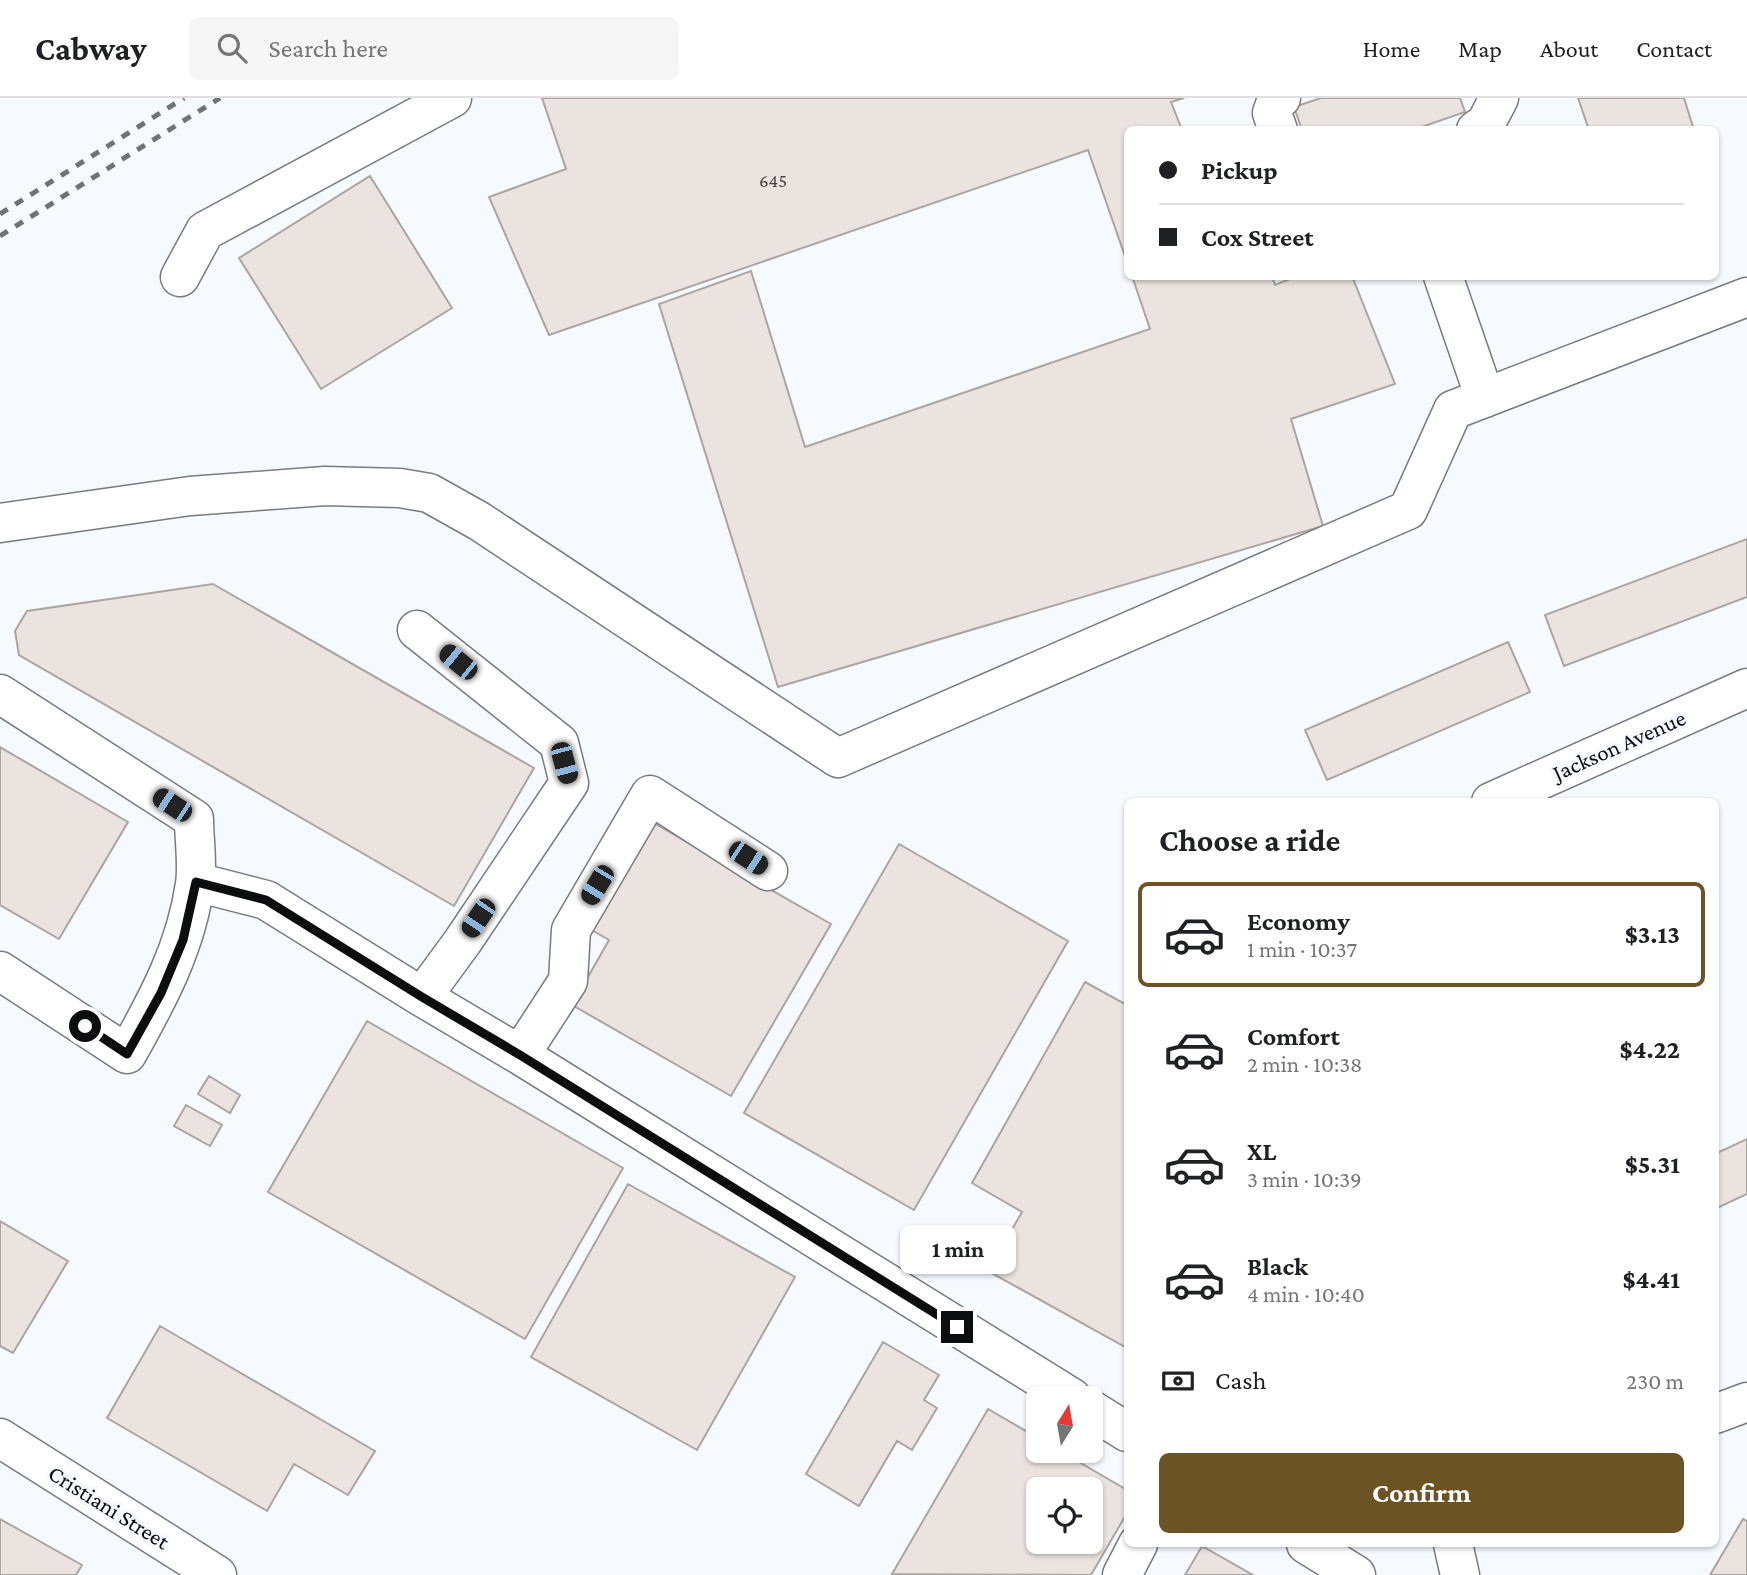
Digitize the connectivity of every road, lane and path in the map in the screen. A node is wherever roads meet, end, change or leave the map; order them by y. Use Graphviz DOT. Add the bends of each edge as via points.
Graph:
graph roads {
  1 [pos="452,98"];
  2 [pos="1281,98"];
  3 [pos="1499,98"];
  4 [pos="1277,126"];
  5 [pos="1482,126"];
  6 [pos="180,277"];
  7 [pos="1444,280"];
  8 [pos="1747,298"];
  9 [pos="1485,398"];
  10 [pos="0,523"];
  11 [pos="417,630"];
  12 [pos="1747,688"];
  13 [pos="0,694"];
  14 [pos="1500,798"];
  15 [pos="768,871"];
  16 [pos="196,882"];
  17 [pos="0,971"];
  18 [pos="422,997"];
  19 [pos="520,1055"];
  20 [pos="1053,1386"];
  21 [pos="1103,1417"];
  22 [pos="1124,1430"];
  23 [pos="0,1438"];
  24 [pos="1136,1547"];
  25 [pos="1311,1547"];
  26 [pos="1454,1547"];
  27 [pos="217,1575"];
  28 [pos="1122,1575"];
  29 [pos="1356,1575"];
  30 [pos="1460,1575"];
  1 -- 6 [label="street" via="205,231"];
  2 -- 4 [label="street" via="1272,113"];
  3 -- 5 [label="street"];
  7 -- 9 [label="street"];
  8 -- 9 [label="street"];
  9 -- 10 [label="street" via="1453,410 1408,510 838,758 479,521 429,493 325,486 190,496"];
  11 -- 18 [label="street" via="559,743 569,783"];
  12 -- 14 [label="street, Jackson Avenue"];
  13 -- 16 [label="street" via="194,819"];
  15 -- 19 [label="street" via="650,795 571,930 568,981"];
  16 -- 17 [label="street" via="183,940 161,993 127,1054"];
  16 -- 18 [label="street" via="266,900"];
  18 -- 19 [label="street"];
  19 -- 20 [label="street"];
  21 -- 22 [label="street"];
  23 -- 27 [label="street, Cristiani Street"];
  24 -- 28 [label="street"];
  25 -- 29 [label="street"];
  26 -- 30 [label="street"];
}
